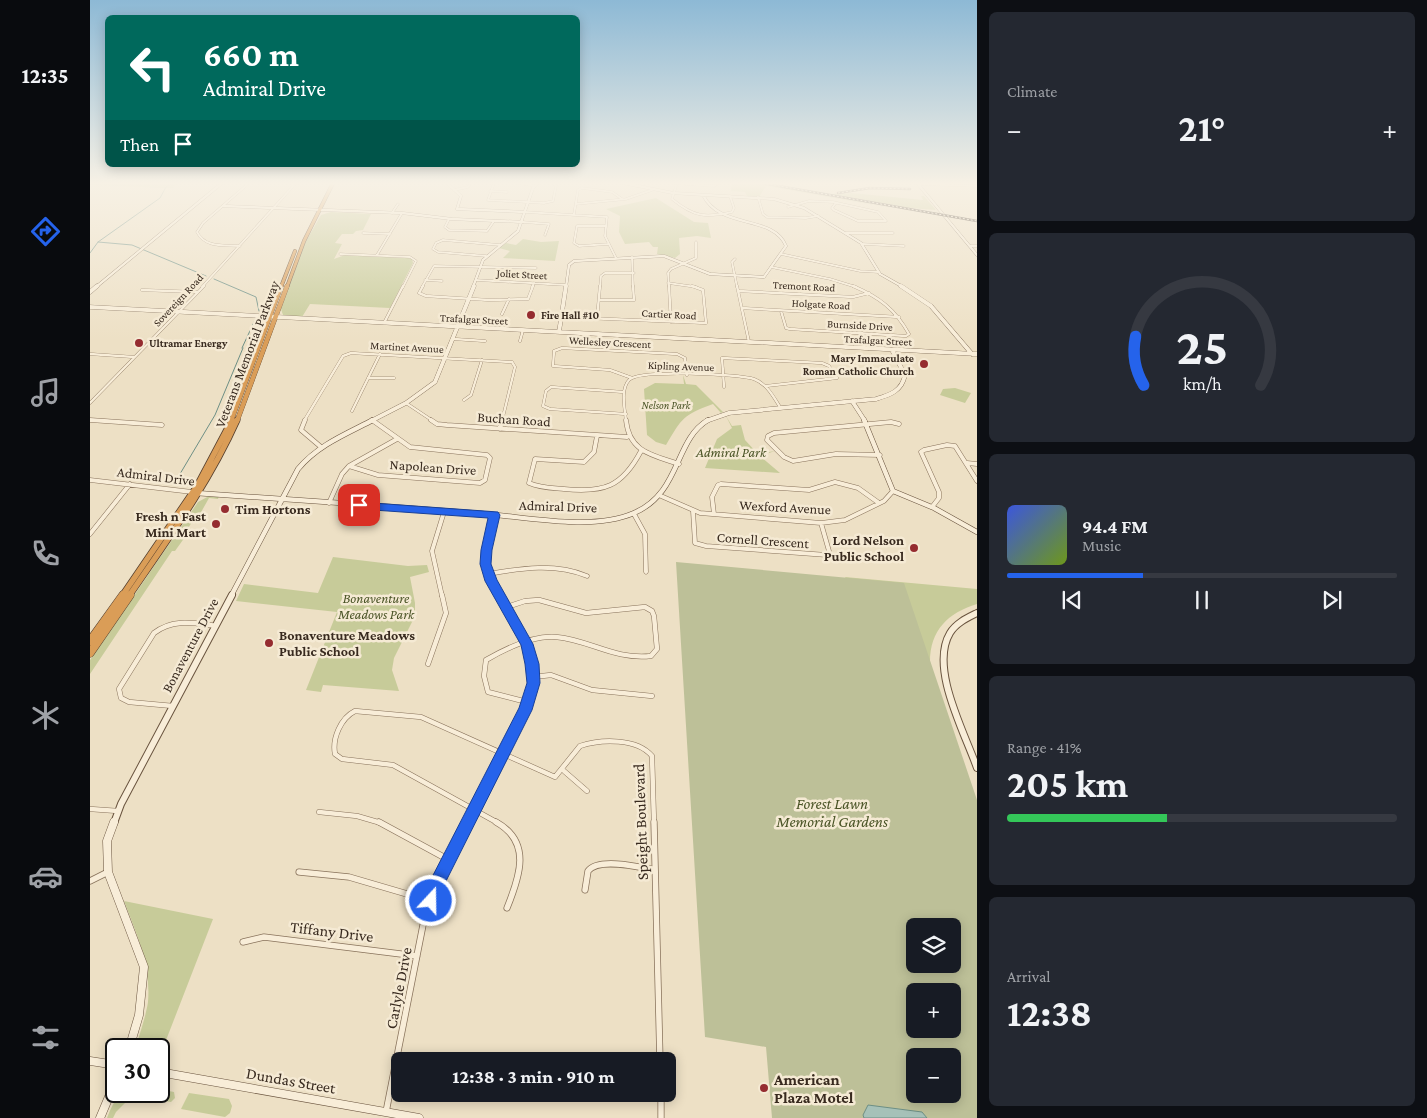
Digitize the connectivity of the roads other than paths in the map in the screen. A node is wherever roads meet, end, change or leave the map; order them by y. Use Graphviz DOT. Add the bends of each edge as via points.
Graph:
graph roads {
  1 [pos="159,235"];
  2 [pos="198,235"];
  3 [pos="250,235"];
  4 [pos="307,235"];
  5 [pos="389,235"];
  6 [pos="513,235"];
  7 [pos="576,235"];
  8 [pos="605,235"];
  9 [pos="778,235"];
  10 [pos="849,235"];
  11 [pos="961,235"];
  12 [pos="696,242"];
  13 [pos="609,244"];
  14 [pos="862,244"];
  15 [pos="500,245"];
  16 [pos="240,246"];
  17 [pos="904,246"];
  18 [pos="970,246"];
  19 [pos="977,246"];
  20 [pos="340,254"];
  21 [pos="781,254"];
  22 [pos="377,255"];
  23 [pos="977,255"];
  24 [pos="486,256"];
  25 [pos="632,257"];
  26 [pos="616,258"];
  27 [pos="735,260"];
  28 [pos="684,263"];
  29 [pos="481,267"];
  30 [pos="771,267"];
  31 [pos="536,268"];
  32 [pos="878,272"];
  33 [pos="634,273"];
  34 [pos="734,275"];
  35 [pos="425,280"];
  36 [pos="476,280"];
  37 [pos="442,281"];
  38 [pos="534,283"];
  39 [pos="668,283"];
  40 [pos="566,285"];
  41 [pos="142,290"];
  42 [pos="738,291"];
  43 [pos="90,292"];
  44 [pos="197,292"];
  45 [pos="870,293"];
  46 [pos="469,298"];
  47 [pos="509,299"];
  48 [pos="599,300"];
  49 [pos="90,306"];
  50 [pos="742,308"];
  51 [pos="781,311"];
  52 [pos="180,312"];
  53 [pos="502,314"];
  54 [pos="562,316"];
  55 [pos="273,317"];
  56 [pos="899,317"];
  57 [pos="597,318"];
  58 [pos="670,322"];
  59 [pos="384,323"];
  60 [pos="459,327"];
  61 [pos="523,330"];
  62 [pos="559,332"];
  63 [pos="862,333"];
  64 [pos="454,339"];
  65 [pos="485,341"];
  66 [pos="520,341"];
  67 [pos="749,342"];
  68 [pos="869,348"];
  69 [pos="892,350"];
  70 [pos="90,354"];
  71 [pos="380,354"];
  72 [pos="972,354"];
  73 [pos="977,354"];
  74 [pos="134,357"];
  75 [pos="446,358"];
  76 [pos="482,360"];
  77 [pos="687,375"];
  78 [pos="724,377"];
  79 [pos="368,378"];
  80 [pos="394,378"];
  81 [pos="632,378"];
  82 [pos="766,386"];
  83 [pos="724,387"];
  84 [pos="624,392"];
  85 [pos="464,400"];
  86 [pos="852,401"];
  87 [pos="406,403"];
  88 [pos="90,404"];
  89 [pos="780,407"];
  90 [pos="352,411"];
  91 [pos="626,414"];
  92 [pos="90,420"];
  93 [pos="372,420"];
  94 [pos="899,424"];
  95 [pos="162,425"];
  96 [pos="867,425"];
  97 [pos="500,429"];
  98 [pos="597,436"];
  99 [pos="627,437"];
  100 [pos="397,439"];
  101 [pos="321,447"];
  102 [pos="641,451"];
  103 [pos="880,455"];
  104 [pos="967,463"];
  105 [pos="679,464"];
  106 [pos="977,464"];
  107 [pos="349,466"];
  108 [pos="90,480"];
  109 [pos="977,481"];
  110 [pos="130,484"];
  111 [pos="893,491"];
  112 [pos="195,493"];
  113 [pos="661,496"];
  114 [pos="283,499"];
  115 [pos="329,503"];
  116 [pos="879,503"];
  117 [pos="932,507"];
  118 [pos="693,511"];
  119 [pos="444,512"];
  120 [pos="634,514"];
  121 [pos="714,514"];
  122 [pos="495,515"];
  123 [pos="821,523"];
  124 [pos="977,532"];
  125 [pos="90,534"];
  126 [pos="646,572"];
  127 [pos="489,574"];
  128 [pos="587,576"];
  129 [pos="507,608"];
  130 [pos="977,613"];
  131 [pos="216,626"];
  132 [pos="90,641"];
  133 [pos="527,644"];
  134 [pos="90,653"];
  135 [pos="428,664"];
  136 [pos="533,677"];
  137 [pos="652,696"];
  138 [pos="527,702"];
  139 [pos="173,706"];
  140 [pos="503,755"];
  141 [pos="977,768"];
  142 [pos="564,771"];
  143 [pos="586,791"];
  144 [pos="90,809"];
  145 [pos="118,811"];
  146 [pos="474,811"];
  147 [pos="318,812"];
  148 [pos="449,860"];
  149 [pos="655,870"];
  150 [pos="108,872"];
  151 [pos="299,872"];
  152 [pos="90,881"];
  153 [pos="585,890"];
  154 [pos="431,901"];
  155 [pos="507,908"];
  156 [pos="243,942"];
  157 [pos="417,956"];
  158 [pos="132,1038"];
  159 [pos="660,1052"];
  160 [pos="90,1061"];
  161 [pos="105,1063"];
  162 [pos="170,1074"];
  163 [pos="661,1102"];
  164 [pos="106,1103"];
  165 [pos="386,1112"];
  166 [pos="100,1118"];
  167 [pos="419,1118"];
  168 [pos="661,1118"];
  1 -- 43 [label="street"];
  2 -- 16 [label="street" via="212,244"];
  3 -- 16 [label="street, Sovereign Road"];
  4 -- 55 [label="highway, Veterans Memorial Parkway"];
  5 -- 22 [label="street"];
  6 -- 15 [label="street"];
  7 -- 13 [label="street" via="571,246"];
  8 -- 13 [label="street"];
  9 -- 21 [label="street" via="786,243"];
  10 -- 14 [label="street"];
  11 -- 18 [label="street"];
  12 -- 28 [label="street" via="697,256"];
  13 -- 26 [label="street"];
  14 -- 17 [label="street"];
  14 -- 32 [label="street"];
  15 -- 24 [label="street"];
  15 -- 24 [label="street" via="444,240 436,243 433,249"];
  16 -- 44 [label="street, Sovereign Road"];
  18 -- 19 [label="street"];
  18 -- 23 [label="street"];
  20 -- 22 [label="street"];
  21 -- 30 [label="street"];
  21 -- 32 [label="street"];
  22 -- 59 [label="street" via="410,257 416,261"];
  24 -- 29 [label="street, Bonaventure Drive"];
  25 -- 26 [label="street"];
  25 -- 28 [label="street" via="664,256"];
  25 -- 33 [label="street"];
  26 -- 40 [label="street" via="574,261 569,265"];
  27 -- 34 [label="street" via="732,262"];
  28 -- 34 [label="street" via="704,272"];
  28 -- 39 [label="street" via="669,271"];
  29 -- 31 [label="street"];
  29 -- 35 [label="street" via="434,266"];
  29 -- 36 [label="street, Bonaventure Drive"];
  30 -- 34 [label="street" via="764,277"];
  30 -- 45 [label="street, Burnside Drive"];
  32 -- 72 [label="street" via="931,306"];
  33 -- 48 [label="street" via="602,274"];
  33 -- 48 [label="street" via="634,300"];
  34 -- 42 [label="street"];
  35 -- 37 [label="street"];
  35 -- 46 [label="street" via="419,293 422,296"];
  36 -- 38 [label="street, Joliet Street"];
  36 -- 46 [label="street, Bonaventure Drive"];
  38 -- 40 [label="street, Joliet Street"];
  38 -- 47 [label="street" via="530,298"];
  39 -- 58 [label="street"];
  39 -- 58 [label="street, Cartier Road" via="703,290 707,320 701,324"];
  40 -- 54 [label="street"];
  41 -- 44 [label="street"];
  42 -- 45 [label="street, Tremont Road" via="853,297"];
  42 -- 50 [label="street"];
  44 -- 52 [label="street, Sovereign Road"];
  45 -- 56 [label="street, Burnside Drive" via="886,302"];
  46 -- 47 [label="street"];
  46 -- 60 [label="street, Bonaventure Drive"];
  47 -- 53 [label="street"];
  48 -- 57 [label="street"];
  49 -- 52 [label="street, Trafalgar Street"];
  50 -- 51 [label="street, Holgate Road"];
  50 -- 67 [label="street"];
  51 -- 56 [label="street, Holgate Road"];
  51 -- 63 [label="street, Burnside Drive" via="786,328"];
  52 -- 55 [label="street, Trafalgar Street"];
  52 -- 74 [label="street, Sovereign Road"];
  54 -- 57 [label="street, Cartier Road"];
  54 -- 62 [label="street"];
  55 -- 59 [label="street, Trafalgar Street"];
  55 -- 112 [label="highway, Veterans Memorial Parkway" via="236,411"];
  56 -- 63 [label="street, Burnside Drive" via="909,334 906,336"];
  57 -- 58 [label="street, Cartier Road"];
  59 -- 60 [label="street, Trafalgar Street"];
  60 -- 61 [label="street, Trafalgar Street"];
  60 -- 64 [label="street, Bonaventure Drive"];
  61 -- 62 [label="street, Trafalgar Street"];
  61 -- 66 [label="street"];
  62 -- 67 [label="street, Trafalgar Street"];
  63 -- 68 [label="street"];
  64 -- 65 [label="street"];
  64 -- 75 [label="street, Bonaventure Drive"];
  67 -- 68 [label="street, Trafalgar Street"];
  68 -- 69 [label="street, Trafalgar Street"];
  69 -- 72 [label="street, Trafalgar Street"];
  69 -- 86 [label="street, Admiral Drive" via="905,375 900,389 876,399"];
  70 -- 74 [label="street"];
  71 -- 75 [label="street, Martinet Avenue"];
  71 -- 79 [label="street"];
  71 -- 101 [label="street, Martinet Avenue" via="351,353 343,356 301,426 301,430"];
  72 -- 73 [label="street, Trafalgar Street"];
  74 -- 88 [label="street, Sovereign Road"];
  75 -- 76 [label="street, Martinet Avenue"];
  75 -- 87 [label="street, Bonaventure Drive" via="435,382"];
  76 -- 85 [label="street" via="471,395"];
  76 -- 97 [label="street, Martinet Avenue" via="515,364"];
  77 -- 78 [label="street, Kipling Avenue"];
  77 -- 81 [label="street, Kipling Avenue" via="653,373"];
  77 -- 81 [label="street, Wellesley Crescent" via="685,358 677,354 563,348 554,351 553,366 610,370"];
  78 -- 82 [label="street, Kipling Avenue" via="754,380"];
  78 -- 82 [label="street" via="721,359 728,358 822,363 829,366 837,378"];
  78 -- 83 [label="street"];
  79 -- 80 [label="street"];
  79 -- 90 [label="street"];
  81 -- 84 [label="street, Kipling Avenue"];
  82 -- 89 [label="street"];
  84 -- 91 [label="street"];
  84 -- 91 [label="street" via="551,387 546,391 543,406"];
  86 -- 89 [label="street, Admiral Drive"];
  86 -- 96 [label="street"];
  87 -- 93 [label="street, Bonaventure Drive"];
  87 -- 97 [label="street, Buchan Road" via="436,424"];
  89 -- 105 [label="street, Admiral Drive" via="712,417 702,425"];
  91 -- 99 [label="street"];
  92 -- 95 [label="street"];
  93 -- 100 [label="street, Napolean Drive"];
  93 -- 101 [label="street, Bonaventure Drive"];
  94 -- 96 [label="street"];
  96 -- 103 [label="street"];
  96 -- 103 [label="street" via="774,433 767,440 784,457 793,461 850,453"];
  97 -- 98 [label="street, Buchan Road"];
  98 -- 99 [label="street, Buchan Road"];
  98 -- 102 [label="street" via="590,460 535,459 530,483 537,487 606,488 624,477"];
  99 -- 102 [label="street"];
  100 -- 107 [label="street"];
  100 -- 107 [label="street, Napolean Drive" via="418,449 487,456 490,458 487,476 480,483 378,475"];
  101 -- 114 [label="street, Bonaventure Drive" via="298,469"];
  102 -- 105 [label="street"];
  103 -- 111 [label="street"];
  104 -- 106 [label="street"];
  104 -- 109 [label="street"];
  104 -- 117 [label="street" via="956,446 947,445 922,452 939,492 939,498"];
  105 -- 113 [label="street, Admiral Drive"];
  107 -- 115 [label="street"];
  108 -- 110 [label="street, Admiral Drive"];
  110 -- 112 [label="street, Admiral Drive"];
  110 -- 125 [label="street"];
  111 -- 116 [label="street, Wexford Avenue"];
  111 -- 117 [label="street"];
  112 -- 114 [label="street, Admiral Drive"];
  112 -- 132 [label="highway, Veterans Memorial Parkway"];
  112 -- 134 [label="highway, Veterans Memorial Parkway"];
  113 -- 118 [label="street, Wexford Avenue"];
  113 -- 120 [label="street, Admiral Drive"];
  114 -- 115 [label="street, Admiral Drive"];
  114 -- 131 [label="street, Bonaventure Drive"];
  115 -- 119 [label="street, Admiral Drive"];
  116 -- 121 [label="street" via="858,488 835,482 810,490 721,484 712,497"];
  116 -- 123 [label="street, Wexford Avenue" via="845,520"];
  117 -- 124 [label="street"];
  118 -- 121 [label="street, Wexford Avenue"];
  118 -- 123 [label="street, Cornell Crescent" via="695,543 706,546 827,555 829,551"];
  119 -- 122 [label="street, Admiral Drive"];
  119 -- 135 [label="street" via="432,551 446,613"];
  120 -- 122 [label="street, Admiral Drive" via="592,520"];
  120 -- 126 [label="street" via="647,535"];
  121 -- 123 [label="street, Wexford Avenue"];
  122 -- 127 [label="street, Carlyle Drive" via="486,550"];
  127 -- 128 [label="street" via="524,566 579,571"];
  127 -- 129 [label="street, Carlyle Drive"];
  129 -- 133 [label="street, Carlyle Drive"];
  129 -- 133 [label="street" via="539,600 586,613 645,607 654,616 657,649 644,658 606,653 554,637"];
  130 -- 141 [label="street" via="957,622 943,648 942,660 950,696"];
  131 -- 139 [label="street, Bonaventure Drive"];
  131 -- 139 [label="street" via="170,622 161,626 119,689 121,698 129,702"];
  133 -- 136 [label="street, Carlyle Drive"];
  133 -- 138 [label="street" via="486,660 484,676 488,692"];
  136 -- 137 [label="street" via="551,675 592,690"];
  136 -- 138 [label="street, Carlyle Drive"];
  138 -- 140 [label="street, Carlyle Drive"];
  139 -- 145 [label="street, Bonaventure Drive"];
  140 -- 142 [label="street" via="550,776 555,777"];
  140 -- 146 [label="street, Carlyle Drive"];
  140 -- 146 [label="street" via="420,716 355,711 343,719 334,748 342,760 393,765"];
  142 -- 143 [label="street"];
  142 -- 149 [label="street, Speight Boulevard" via="575,749 589,742 638,745 647,749 652,756"];
  144 -- 145 [label="street"];
  145 -- 150 [label="street, Bonaventure Drive" via="107,841"];
  146 -- 148 [label="street, Carlyle Drive"];
  146 -- 155 [label="street" via="509,829 517,839 519,874"];
  147 -- 148 [label="street" via="376,820"];
  148 -- 154 [label="street, Carlyle Drive"];
  149 -- 153 [label="street" via="600,864 590,867"];
  149 -- 159 [label="street, Speight Boulevard"];
  150 -- 152 [label="street"];
  150 -- 158 [label="street, Bonaventure Drive" via="144,967 139,1015"];
  151 -- 154 [label="street" via="367,881"];
  154 -- 157 [label="street, Carlyle Drive"];
  156 -- 157 [label="street, Tiffany Drive" via="264,937"];
  157 -- 165 [label="street, Carlyle Drive"];
  160 -- 161 [label="street"];
  162 -- 165 [label="street, Dundas Street"];
  163 -- 168 [label="street"];
  164 -- 166 [label="street"];
  165 -- 167 [label="street, Dundas Street"];
}
